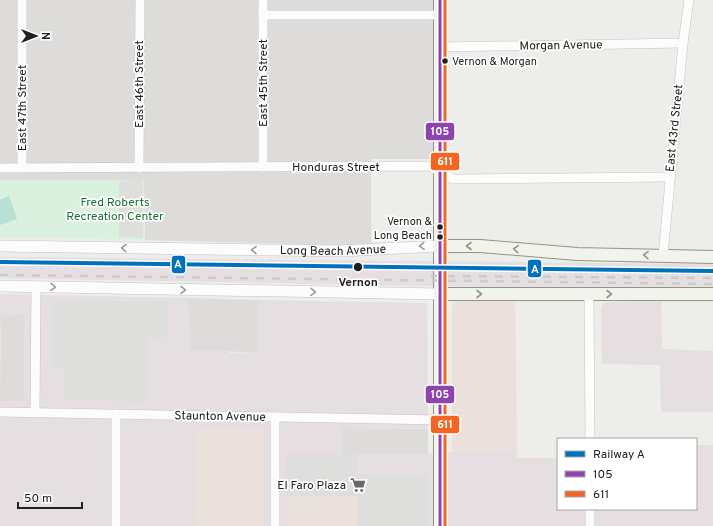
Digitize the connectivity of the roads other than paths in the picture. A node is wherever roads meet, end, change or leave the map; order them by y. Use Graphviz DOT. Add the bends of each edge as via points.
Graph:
graph roads {
  1 [pos="22,0"];
  2 [pos="140,0"];
  3 [pos="263,0"];
  4 [pos="440,0"];
  5 [pos="689,0"];
  6 [pos="263,15"];
  7 [pos="440,15"];
  8 [pos="683,43"];
  9 [pos="440,47"];
  10 [pos="263,167"];
  11 [pos="0,168"];
  12 [pos="22,168"];
  13 [pos="139,168"];
  14 [pos="440,172"];
  15 [pos="669,177"];
  16 [pos="0,246"];
  17 [pos="439,246"];
  18 [pos="663,256"];
  19 [pos="713,257"];
  20 [pos="0,286"];
  21 [pos="36,287"];
  22 [pos="440,294"];
  23 [pos="589,294"];
  24 [pos="713,294"];
  25 [pos="0,412"];
  26 [pos="36,413"];
  27 [pos="116,414"];
  28 [pos="275,417"];
  29 [pos="440,420"];
  30 [pos="590,438"];
  31 [pos="590,510"];
  32 [pos="116,526"];
  33 [pos="275,526"];
  34 [pos="440,526"];
  35 [pos="590,526"];
  1 -- 12 [label="street, East 47th Street"];
  2 -- 13 [label="street, East 46th Street"];
  3 -- 6 [label="street, East 45th Street"];
  4 -- 7 [label="main road"];
  5 -- 8 [label="street, East 43rd Street"];
  6 -- 7 [label="street"];
  6 -- 10 [label="street, East 45th Street"];
  7 -- 9 [label="main road"];
  8 -- 9 [label="street, Morgan Avenue"];
  8 -- 15 [label="street, East 43rd Street"];
  9 -- 14 [label="main road"];
  10 -- 13 [label="street, Honduras Street"];
  10 -- 14 [label="street, Honduras Street" via="430,166"];
  11 -- 12 [label="street, Honduras Street"];
  12 -- 13 [label="street, Honduras Street"];
  14 -- 15 [label="street, Honduras Street" via="453,179"];
  14 -- 17 [label="main road"];
  15 -- 18 [label="street, East 43rd Street"];
  17 -- 16 [label="street, Long Beach Avenue, one-way" via="341,251"];
  18 -- 17 [label="main road, Long Beach Avenue, one-way"];
  17 -- 22 [label="main road"];
  18 -- 19 [label="main road, Long Beach Avenue"];
  20 -- 21 [label="street"];
  21 -- 22 [label="street, one-way"];
  21 -- 26 [label="street"];
  22 -- 23 [label="main road, one-way"];
  22 -- 29 [label="main road"];
  23 -- 24 [label="main road, one-way"];
  23 -- 30 [label="street"];
  25 -- 26 [label="street, Staunton Avenue"];
  26 -- 27 [label="street, Staunton Avenue"];
  27 -- 28 [label="street, Staunton Avenue"];
  27 -- 32 [label="street"];
  28 -- 29 [label="street, Staunton Avenue"];
  28 -- 33 [label="street"];
  29 -- 34 [label="main road"];
  31 -- 35 [label="street"];
}
